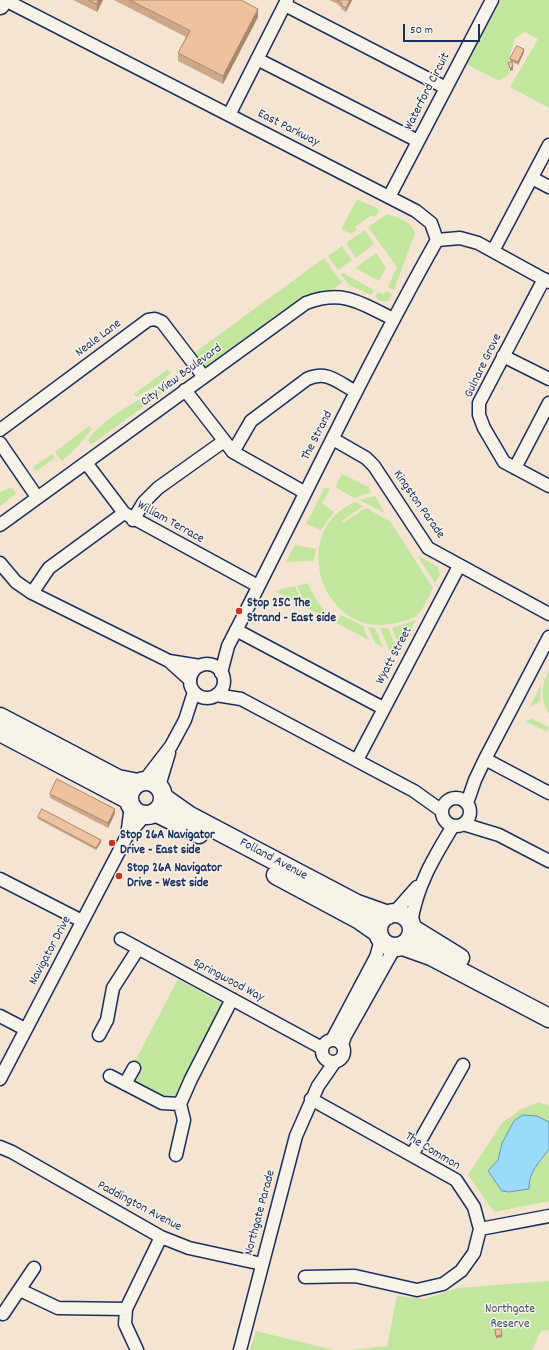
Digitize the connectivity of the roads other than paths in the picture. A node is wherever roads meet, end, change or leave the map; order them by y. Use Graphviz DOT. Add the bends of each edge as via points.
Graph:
graph roads {
  1 [pos="4,0"];
  2 [pos="492,0"];
  3 [pos="286,2"];
  4 [pos="0,6"];
  5 [pos="257,59"];
  6 [pos="446,88"];
  7 [pos="229,115"];
  8 [pos="418,141"];
  9 [pos="549,145"];
  10 [pos="532,178"];
  11 [pos="549,187"];
  12 [pos="389,197"];
  13 [pos="437,240"];
  14 [pos="493,251"];
  15 [pos="546,281"];
  16 [pos="393,319"];
  17 [pos="503,356"];
  18 [pos="204,377"];
  19 [pos="549,379"];
  20 [pos="186,390"];
  21 [pos="356,392"];
  22 [pos="549,403"];
  23 [pos="0,430"];
  24 [pos="333,439"];
  25 [pos="224,441"];
  26 [pos="0,443"];
  27 [pos="233,452"];
  28 [pos="87,464"];
  29 [pos="515,468"];
  30 [pos="549,486"];
  31 [pos="304,492"];
  32 [pos="37,497"];
  33 [pos="128,517"];
  34 [pos="0,525"];
  35 [pos="0,564"];
  36 [pos="459,566"];
  37 [pos="258,586"];
  38 [pos="32,592"];
  39 [pos="549,614"];
  40 [pos="236,630"];
  41 [pos="549,636"];
  42 [pos="228,646"];
  43 [pos="169,661"];
  44 [pos="205,665"];
  45 [pos="222,677"];
  46 [pos="192,686"];
  47 [pos="212,696"];
  48 [pos="241,699"];
  49 [pos="383,708"];
  50 [pos="0,717"];
  51 [pos="185,720"];
  52 [pos="0,732"];
  53 [pos="171,746"];
  54 [pos="485,759"];
  55 [pos="357,760"];
  56 [pos="549,792"];
  57 [pos="146,797"];
  58 [pos="455,812"];
  59 [pos="127,836"];
  60 [pos="549,861"];
  61 [pos="0,879"];
  62 [pos="422,881"];
  63 [pos="391,914"];
  64 [pos="82,921"];
  65 [pos="412,927"];
  66 [pos="121,939"];
  67 [pos="389,942"];
  68 [pos="138,949"];
  69 [pos="232,999"];
  70 [pos="549,1004"];
  71 [pos="0,1016"];
  72 [pos="549,1018"];
  73 [pos="25,1029"];
  74 [pos="98,1035"];
  75 [pos="337,1042"];
  76 [pos="322,1052"];
  77 [pos="334,1063"];
  78 [pos="463,1065"];
  79 [pos="134,1068"];
  80 [pos="110,1076"];
  81 [pos="0,1079"];
  82 [pos="125,1084"];
  83 [pos="318,1086"];
  84 [pos="311,1100"];
  85 [pos="180,1104"];
  86 [pos="0,1143"];
  87 [pos="0,1147"];
  88 [pos="12,1152"];
  89 [pos="176,1155"];
  90 [pos="412,1155"];
  91 [pos="549,1216"];
  92 [pos="480,1229"];
  93 [pos="162,1237"];
  94 [pos="262,1264"];
  95 [pos="34,1268"];
  96 [pos="305,1277"];
  97 [pos="20,1290"];
  98 [pos="126,1309"];
  99 [pos="3,1314"];
  100 [pos="137,1350"];
  101 [pos="240,1350"];
  1 -- 4 [label="street"];
  1 -- 7 [label="street, East Parkway"];
  2 -- 6 [label="street, Waterford Circuit"];
  3 -- 5 [label="street"];
  3 -- 6 [label="street"];
  5 -- 7 [label="street"];
  5 -- 8 [label="street"];
  6 -- 8 [label="street, Waterford Circuit"];
  7 -- 12 [label="street, East Parkway"];
  8 -- 12 [label="street, Waterford Circuit"];
  9 -- 10 [label="street"];
  10 -- 11 [label="street"];
  10 -- 14 [label="street"];
  12 -- 13 [label="street, East Parkway" via="432,223"];
  13 -- 14 [label="street" via="460,238"];
  13 -- 16 [label="street, The Strand"];
  14 -- 15 [label="street"];
  15 -- 17 [label="street, Gulnare Grove"];
  16 -- 18 [label="street, City View Boulevard" via="352,298 321,298 306,303"];
  16 -- 21 [label="street, The Strand"];
  17 -- 19 [label="street"];
  17 -- 29 [label="street, Gulnare Grove" via="479,403 479,415 504,462"];
  18 -- 20 [label="street, City View Boulevard"];
  18 -- 23 [label="street, Neale Lane" via="162,322 148,320"];
  20 -- 25 [label="street"];
  20 -- 28 [label="street, City View Boulevard"];
  21 -- 24 [label="street, The Strand"];
  21 -- 27 [label="street" via="326,375 307,379 251,421"];
  22 -- 29 [label="street"];
  24 -- 31 [label="street, The Strand"];
  24 -- 36 [label="street, Kingston Parade" via="366,458 374,466 428,548"];
  25 -- 27 [label="street"];
  25 -- 33 [label="street" via="158,488"];
  26 -- 32 [label="street"];
  27 -- 31 [label="street"];
  28 -- 32 [label="street, City View Boulevard"];
  28 -- 33 [label="street, William Terrace"];
  29 -- 30 [label="street, Gulnare Grove"];
  31 -- 37 [label="street, The Strand"];
  32 -- 34 [label="street, City View Boulevard"];
  33 -- 37 [label="street, William Terrace"];
  33 -- 38 [label="street" via="48,568"];
  35 -- 38 [label="street" via="16,582"];
  36 -- 39 [label="street, Kingston Parade"];
  36 -- 49 [label="street, Wyatt Street"];
  37 -- 40 [label="street, The Strand"];
  38 -- 43 [label="street"];
  40 -- 42 [label="street, The Strand"];
  40 -- 49 [label="street"];
  41 -- 54 [label="street"];
  42 -- 44 [label="street, The Strand"];
  42 -- 45 [label="street, The Strand"];
  43 -- 44 [label="street"];
  43 -- 46 [label="street"];
  44 -- 45 [label="street"];
  44 -- 46 [label="street" via="193,672"];
  45 -- 47 [label="street" via="223,686"];
  45 -- 48 [label="street"];
  46 -- 47 [label="street" via="203,697"];
  46 -- 51 [label="street"];
  47 -- 48 [label="street"];
  47 -- 51 [label="street"];
  48 -- 55 [label="street"];
  49 -- 55 [label="street, Wyatt Street"];
  50 -- 57 [label="street, Folland Avenue" via="118,779"];
  51 -- 53 [label="street"];
  52 -- 57 [label="street, Folland Avenue"];
  53 -- 57 [label="street"];
  53 -- 57 [label="street"];
  54 -- 56 [label="street"];
  54 -- 58 [label="street"];
  55 -- 58 [label="street"];
  57 -- 59 [label="street, Navigator Drive"];
  57 -- 59 [label="street, Navigator Drive"];
  57 -- 63 [label="street, Folland Avenue" via="196,820 357,904"];
  57 -- 67 [label="street, Folland Avenue" via="351,915"];
  58 -- 60 [label="street"];
  58 -- 62 [label="street"];
  59 -- 64 [label="street, Navigator Drive"];
  61 -- 64 [label="street"];
  62 -- 63 [label="street"];
  62 -- 65 [label="street" via="414,907"];
  63 -- 65 [label="street" via="402,914 408,918"];
  63 -- 67 [label="street" via="382,919 379,926"];
  64 -- 73 [label="street, Navigator Drive"];
  65 -- 67 [label="street" via="410,939"];
  65 -- 70 [label="street" via="441,948"];
  66 -- 68 [label="street, Springwood Way"];
  67 -- 72 [label="street, Folland Avenue" via="431,956"];
  67 -- 75 [label="street" via="345,1036"];
  68 -- 69 [label="street, Springwood Way"];
  68 -- 74 [label="street" via="113,988 107,1020"];
  69 -- 76 [label="street, Springwood Way"];
  69 -- 85 [label="street"];
  71 -- 73 [label="street"];
  73 -- 81 [label="street, Navigator Drive"];
  75 -- 76 [label="street" via="326,1042"];
  75 -- 77 [label="street" via="344,1055"];
  76 -- 77 [label="street"];
  76 -- 83 [label="street, Northgate Parade"];
  77 -- 83 [label="street, Northgate Parade"];
  78 -- 90 [label="street"];
  79 -- 82 [label="street"];
  80 -- 82 [label="street"];
  82 -- 85 [label="street" via="162,1103"];
  83 -- 84 [label="street, Northgate Parade"];
  84 -- 90 [label="street, The Common"];
  84 -- 94 [label="street, Northgate Parade" via="296,1136"];
  85 -- 89 [label="street" via="184,1120"];
  86 -- 88 [label="street, Paddington Avenue"];
  87 -- 88 [label="street, Paddington Avenue"];
  88 -- 93 [label="street, Paddington Avenue"];
  90 -- 92 [label="street, The Common" via="456,1180 474,1207"];
  91 -- 92 [label="street"];
  92 -- 96 [label="street, The Common" via="474,1253 461,1271 443,1284 417,1290 355,1276"];
  93 -- 94 [label="street, Paddington Avenue" via="190,1248"];
  93 -- 98 [label="street"];
  94 -- 101 [label="street, Northgate Parade"];
  95 -- 97 [label="street"];
  97 -- 98 [label="street" via="58,1308"];
  97 -- 99 [label="street"];
  98 -- 100 [label="street" via="124,1324"];
}
